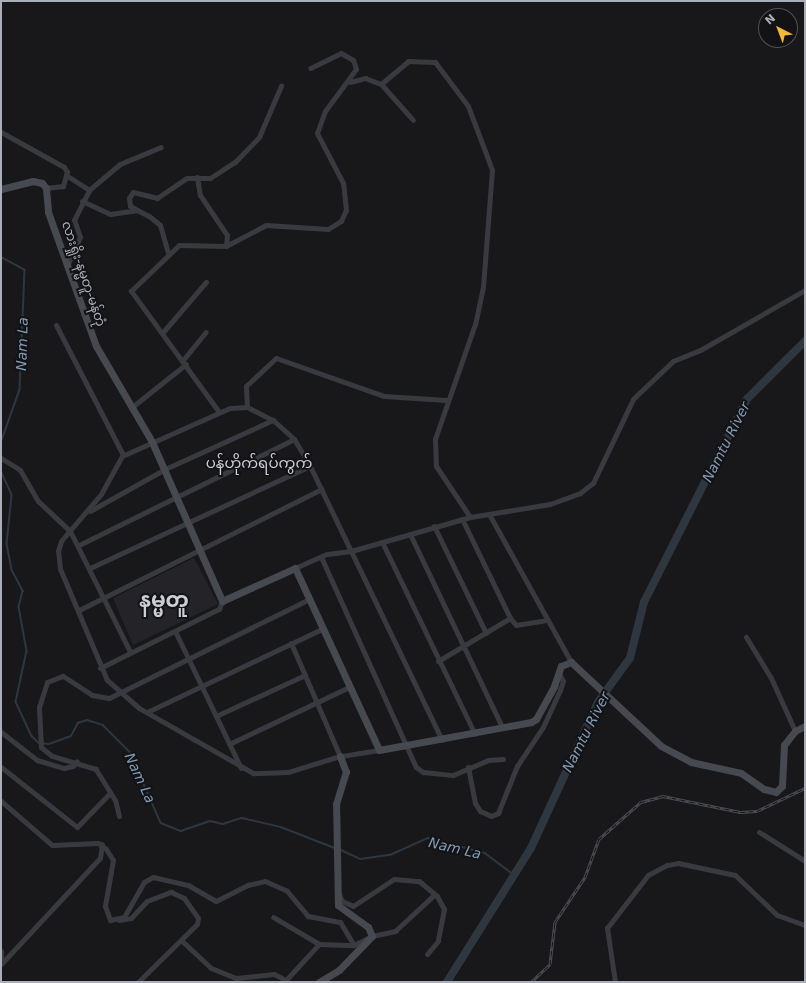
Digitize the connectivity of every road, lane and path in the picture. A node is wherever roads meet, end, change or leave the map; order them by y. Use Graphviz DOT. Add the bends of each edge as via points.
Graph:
graph roads {
  1 [pos="310,68"];
  2 [pos="350,82"];
  3 [pos="381,84"];
  4 [pos="281,86"];
  5 [pos="413,120"];
  6 [pos="1,132"];
  7 [pos="161,147"];
  8 [pos="66,175"];
  9 [pos="197,177"];
  10 [pos="46,188"];
  11 [pos="1,189"];
  12 [pos="89,190"];
  13 [pos="82,201"];
  14 [pos="137,210"];
  15 [pos="226,246"];
  16 [pos="168,253"];
  17 [pos="67,266"];
  18 [pos="206,282"];
  19 [pos="805,290"];
  20 [pos="56,325"];
  21 [pos="163,332"];
  22 [pos="206,332"];
  23 [pos="184,362"];
  24 [pos="446,400"];
  25 [pos="132,407"];
  26 [pos="247,407"];
  27 [pos="219,412"];
  28 [pos="273,420"];
  29 [pos="294,439"];
  30 [pos="152,442"];
  31 [pos="123,455"];
  32 [pos="2,458"];
  33 [pos="310,466"];
  34 [pos="165,469"];
  35 [pos="322,489"];
  36 [pos="177,496"];
  37 [pos="87,513"];
  38 [pos="489,514"];
  39 [pos="470,518"];
  40 [pos="462,519"];
  41 [pos="188,522"];
  42 [pos="434,526"];
  43 [pos="70,532"];
  44 [pos="410,534"];
  45 [pos="382,542"];
  46 [pos="79,545"];
  47 [pos="200,549"];
  48 [pos="351,551"];
  49 [pos="321,557"];
  50 [pos="90,568"];
  51 [pos="295,568"];
  52 [pos="104,597"];
  53 [pos="309,599"];
  54 [pos="222,601"];
  55 [pos="79,610"];
  56 [pos="510,618"];
  57 [pos="547,620"];
  58 [pos="322,629"];
  59 [pos="176,631"];
  60 [pos="486,633"];
  61 [pos="746,637"];
  62 [pos="291,644"];
  63 [pos="464,646"];
  64 [pos="130,652"];
  65 [pos="188,657"];
  66 [pos="438,660"];
  67 [pos="574,664"];
  68 [pos="100,668"];
  69 [pos="558,671"];
  70 [pos="305,675"];
  71 [pos="201,686"];
  72 [pos="349,687"];
  73 [pos="117,691"];
  74 [pos="317,702"];
  75 [pos="147,712"];
  76 [pos="216,716"];
  77 [pos="805,726"];
  78 [pos="502,727"];
  79 [pos="795,731"];
  80 [pos="1,732"];
  81 [pos="474,734"];
  82 [pos="442,740"];
  83 [pos="229,744"];
  84 [pos="407,746"];
  85 [pos="379,750"];
  86 [pos="340,756"];
  87 [pos="503,759"];
  88 [pos="77,761"];
  89 [pos="1,767"];
  90 [pos="468,767"];
  91 [pos="240,768"];
  92 [pos="110,793"];
  93 [pos="1,801"];
  94 [pos="119,816"];
  95 [pos="759,832"];
  96 [pos="102,844"];
  97 [pos="805,861"];
  98 [pos="337,887"];
  99 [pos="435,894"];
  100 [pos="274,917"];
  101 [pos="119,920"];
  102 [pos="805,925"];
  103 [pos="372,936"];
  104 [pos="180,940"];
  105 [pos="319,944"];
  106 [pos="354,945"];
  107 [pos="1,951"];
  108 [pos="427,954"];
  109 [pos="1,958"];
  110 [pos="1,964"];
  111 [pos="237,980"];
  112 [pos="138,982"];
  113 [pos="319,982"];
  114 [pos="615,982"];
  1 -- 2 [label="street" via="328,58 347,54 356,69"];
  2 -- 3 [label="street" via="365,78"];
  2 -- 15 [label="street" via="325,111 317,133 345,190 346,210 341,221 328,229 266,225"];
  3 -- 5 [label="street"];
  3 -- 24 [label="street" via="408,61 434,62 468,106 492,170 484,287 475,324"];
  4 -- 9 [label="street" via="254,144 221,173 210,178"];
  6 -- 8 [label="street" via="64,167"];
  7 -- 12 [label="street" via="120,164"];
  8 -- 10 [label="street" via="63,186"];
  8 -- 12 [label="street"];
  9 -- 14 [label="street" via="187,178 157,198 133,192 129,198 130,206"];
  9 -- 15 [label="street" via="200,195 227,235"];
  10 -- 11 [label="main road" via="42,183 33,181"];
  10 -- 17 [label="main road, လားရှိုး-နမ္မတူ-မန်တုံ" via="48,212"];
  12 -- 13 [label="street"];
  13 -- 14 [label="street" via="110,214"];
  13 -- 17 [label="street" via="74,220 80,237"];
  14 -- 16 [label="street" via="160,225"];
  15 -- 16 [label="street" via="191,244 178,246"];
  16 -- 21 [label="street" via="131,291"];
  17 -- 25 [label="main road, လားရှိုး-နမ္မတူ-မန်တုံ" via="96,346"];
  18 -- 21 [label="street"];
  19 -- 38 [label="street" via="708,346 673,361 633,399 593,483 580,493 550,504"];
  20 -- 31 [label="street"];
  21 -- 23 [label="street"];
  22 -- 23 [label="street"];
  23 -- 25 [label="street"];
  23 -- 27 [label="street"];
  24 -- 26 [label="street" via="384,396 276,358 246,386"];
  24 -- 39 [label="street" via="435,439 436,466"];
  25 -- 30 [label="main road, လားရှိုး-နမ္မတူ-မန်တုံ"];
  26 -- 27 [label="street"];
  26 -- 28 [label="street"];
  27 -- 30 [label="street"];
  28 -- 29 [label="street"];
  28 -- 34 [label="street"];
  29 -- 33 [label="street"];
  29 -- 36 [label="street"];
  30 -- 31 [label="street"];
  30 -- 34 [label="main road, လားရှိုး-နမ္မတူ-မန်တုံ"];
  31 -- 37 [label="street"];
  32 -- 43 [label="street" via="20,470 38,501"];
  33 -- 35 [label="street"];
  33 -- 41 [label="street"];
  34 -- 36 [label="main road, လားရှိုး-နမ္မတူ-မန်တုံ"];
  34 -- 37 [label="street"];
  35 -- 47 [label="street"];
  35 -- 48 [label="street"];
  36 -- 41 [label="main road, လားရှိုး-နမ္မတူ-မန်တုံ"];
  36 -- 46 [label="street"];
  37 -- 43 [label="street"];
  38 -- 39 [label="street"];
  38 -- 57 [label="street" via="515,556"];
  39 -- 40 [label="street"];
  40 -- 42 [label="street"];
  40 -- 56 [label="street"];
  41 -- 47 [label="main road, လားရှိုး-နမ္မတူ-မန်တုံ"];
  41 -- 50 [label="street"];
  42 -- 44 [label="street"];
  42 -- 60 [label="street"];
  43 -- 46 [label="street"];
  43 -- 55 [label="street" via="61,541 58,551 60,570"];
  44 -- 45 [label="street"];
  44 -- 63 [label="street"];
  45 -- 48 [label="street"];
  45 -- 66 [label="street"];
  46 -- 50 [label="street"];
  47 -- 52 [label="street"];
  47 -- 54 [label="main road, လားရှိုး-နမ္မတူ-မန်တုံ"];
  48 -- 49 [label="street"];
  48 -- 82 [label="street"];
  49 -- 51 [label="street"];
  49 -- 84 [label="street"];
  50 -- 52 [label="street"];
  51 -- 53 [label="main road"];
  51 -- 54 [label="main road"];
  52 -- 55 [label="street"];
  52 -- 64 [label="street"];
  53 -- 58 [label="main road"];
  53 -- 65 [label="street"];
  54 -- 59 [label="street" via="219,609"];
  55 -- 68 [label="street"];
  56 -- 57 [label="street" via="516,625"];
  56 -- 60 [label="street"];
  57 -- 67 [label="street"];
  58 -- 62 [label="street"];
  58 -- 72 [label="main road"];
  59 -- 64 [label="street"];
  59 -- 65 [label="street"];
  60 -- 63 [label="street"];
  61 -- 79 [label="street" via="770,678"];
  62 -- 70 [label="street"];
  62 -- 71 [label="street"];
  63 -- 66 [label="street"];
  63 -- 78 [label="street"];
  64 -- 68 [label="street"];
  65 -- 71 [label="street"];
  65 -- 73 [label="street"];
  66 -- 81 [label="street"];
  67 -- 69 [label="main road"];
  67 -- 79 [label="main road" via="646,733 680,758 702,765 727,768 764,789 776,792 782,786 784,745"];
  68 -- 73 [label="street"];
  69 -- 78 [label="main road" via="554,686 536,720"];
  69 -- 90 [label="street" via="563,680 560,690 543,727 517,766 498,813 491,816 480,811 475,803"];
  70 -- 74 [label="street"];
  70 -- 76 [label="street"];
  71 -- 75 [label="street"];
  71 -- 76 [label="street"];
  72 -- 74 [label="street"];
  72 -- 85 [label="main road"];
  73 -- 75 [label="street"];
  73 -- 88 [label="street" via="103,699 63,676 52,678 40,699 41,747 52,756"];
  74 -- 83 [label="street"];
  74 -- 86 [label="street"];
  75 -- 91 [label="street"];
  76 -- 83 [label="street"];
  77 -- 79 [label="main road"];
  78 -- 81 [label="main road"];
  80 -- 88 [label="street" via="37,760 64,768 73,766"];
  81 -- 82 [label="main road"];
  82 -- 84 [label="main road"];
  83 -- 91 [label="street"];
  84 -- 85 [label="main road"];
  84 -- 90 [label="street" via="413,763 423,772 453,775"];
  85 -- 86 [label="street"];
  86 -- 91 [label="street" via="266,775"];
  86 -- 98 [label="main road" via="346,772 336,804"];
  87 -- 90 [label="street"];
  88 -- 92 [label="street" via="96,769"];
  89 -- 92 [label="street" via="77,827"];
  92 -- 94 [label="street"];
  93 -- 96 [label="street" via="52,845"];
  95 -- 97 [label="street"];
  96 -- 101 [label="street" via="113,860 106,915 110,920"];
  96 -- 110 [label="street" via="100,858"];
  98 -- 99 [label="street" via="342,901 353,906 394,879 419,880"];
  98 -- 103 [label="main road" via="338,905 368,927"];
  99 -- 103 [label="street" via="395,931"];
  99 -- 108 [label="street" via="444,909 443,925 438,941"];
  100 -- 105 [label="street"];
  101 -- 104 [label="street" via="131,918 157,895 175,892 198,918 197,924"];
  101 -- 106 [label="street" via="144,882 153,876 188,885 216,901 248,885 265,881 287,891 308,916 340,922"];
  102 -- 114 [label="street" via="777,915 735,875 678,863 667,865 648,875 607,928"];
  103 -- 106 [label="street"];
  103 -- 113 [label="main road" via="339,970"];
  104 -- 111 [label="street" via="211,968"];
  104 -- 112 [label="street"];
  105 -- 106 [label="street"];
  105 -- 111 [label="street" via="286,980 274,974"];
  107 -- 109 [label="street"];
}
